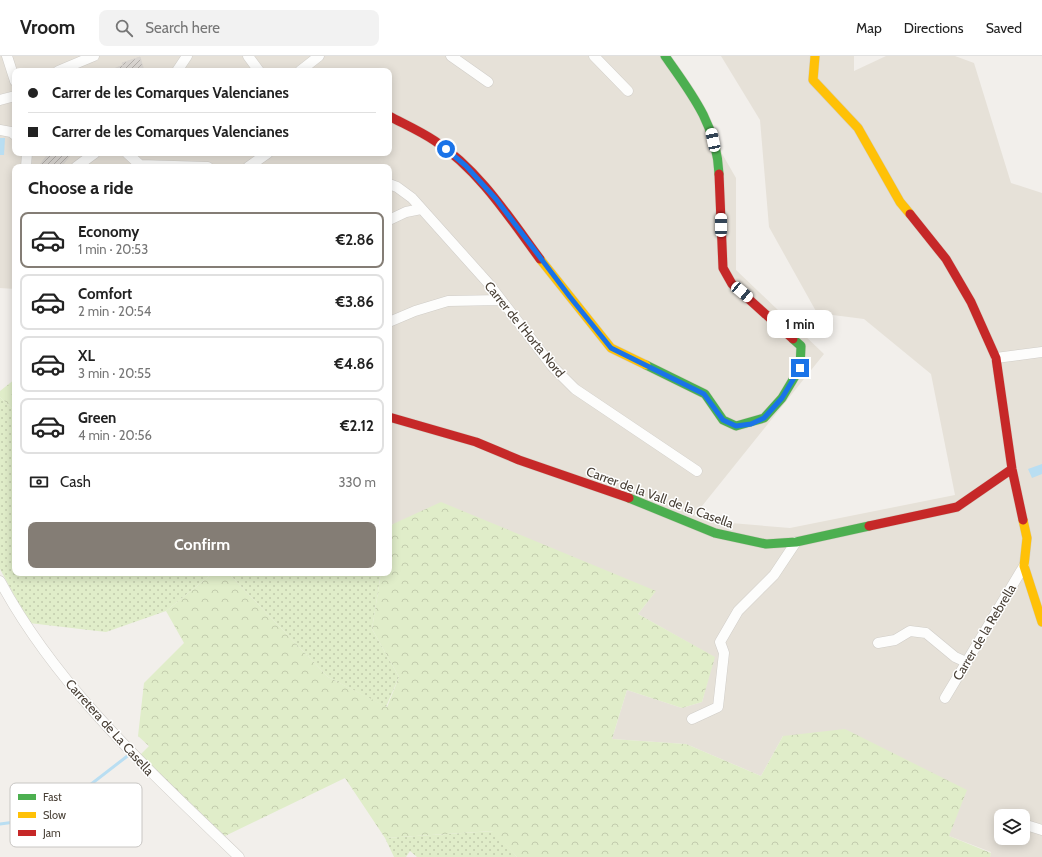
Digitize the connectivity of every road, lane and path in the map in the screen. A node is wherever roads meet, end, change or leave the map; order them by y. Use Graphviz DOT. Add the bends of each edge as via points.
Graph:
graph roads {
  1 [pos="7,56"];
  2 [pos="94,56"];
  3 [pos="187,56"];
  4 [pos="248,56"];
  5 [pos="319,56"];
  6 [pos="451,56"];
  7 [pos="594,56"];
  8 [pos="665,56"];
  9 [pos="815,56"];
  10 [pos="65,68"];
  11 [pos="179,68"];
  12 [pos="257,68"];
  13 [pos="304,68"];
  14 [pos="12,72"];
  15 [pos="488,82"];
  16 [pos="628,91"];
  17 [pos="12,97"];
  18 [pos="0,100"];
  19 [pos="392,118"];
  20 [pos="0,130"];
  21 [pos="12,133"];
  22 [pos="91,156"];
  23 [pos="130,156"];
  24 [pos="264,156"];
  25 [pos="80,164"];
  26 [pos="139,164"];
  27 [pos="252,164"];
  28 [pos="392,185"];
  29 [pos="421,209"];
  30 [pos="392,219"];
  31 [pos="501,300"];
  32 [pos="392,321"];
  33 [pos="1042,352"];
  34 [pos="996,358"];
  35 [pos="392,418"];
  36 [pos="1012,469"];
  37 [pos="696,471"];
  38 [pos="796,542"];
  39 [pos="1024,566"];
  40 [pos="0,581"];
  41 [pos="1042,622"];
  42 [pos="878,643"];
  43 [pos="966,662"];
  44 [pos="945,698"];
  45 [pos="692,719"];
  46 [pos="1030,826"];
  47 [pos="1042,830"];
  48 [pos="239,857"];
  1 -- 14 [label="street"];
  2 -- 10 [label="street"];
  3 -- 11 [label="street"];
  4 -- 12 [label="street"];
  5 -- 13 [label="street"];
  6 -- 15 [label="street"];
  7 -- 16 [label="street"];
  8 -- 19 [label="street" via="698,102 710,126 719,168 723,268 732,284 801,346 800,368 782,398 764,418 751,424 736,426 723,420 704,394 611,348 496,199 466,166 435,141"];
  9 -- 34 [label="street" via="813,80 858,128 900,202 946,259 971,302"];
  17 -- 18 [label="street"];
  20 -- 21 [label="street"];
  22 -- 25 [label="street"];
  23 -- 26 [label="street"];
  24 -- 27 [label="street"];
  28 -- 29 [label="street, Carrer de l'Horta Nord" via="412,198"];
  29 -- 30 [label="street"];
  29 -- 31 [label="street, Carrer de l'Horta Nord"];
  31 -- 32 [label="street" via="448,301"];
  31 -- 37 [label="street, Carrer de l'Horta Nord" via="552,366 575,388"];
  33 -- 34 [label="street"];
  34 -- 36 [label="street"];
  35 -- 38 [label="street, Carrer de la Vall de la Casella" via="476,442 519,460 644,503 715,533 766,544"];
  36 -- 38 [label="street, Carrer de la Vall de la Casella" via="958,507"];
  36 -- 39 [label="street" via="1026,538"];
  38 -- 45 [label="street" via="774,575 738,611 720,642 724,653 718,707"];
  39 -- 41 [label="street"];
  39 -- 43 [label="street, Carrer de la Rebrella"];
  40 -- 48 [label="street, Carretera de La Casella" via="21,618 71,685 131,752"];
  42 -- 43 [label="street" via="895,640 910,631 926,633 955,657"];
  43 -- 44 [label="street, Carrer de la Rebrella"];
  46 -- 47 [label="street"];
}
